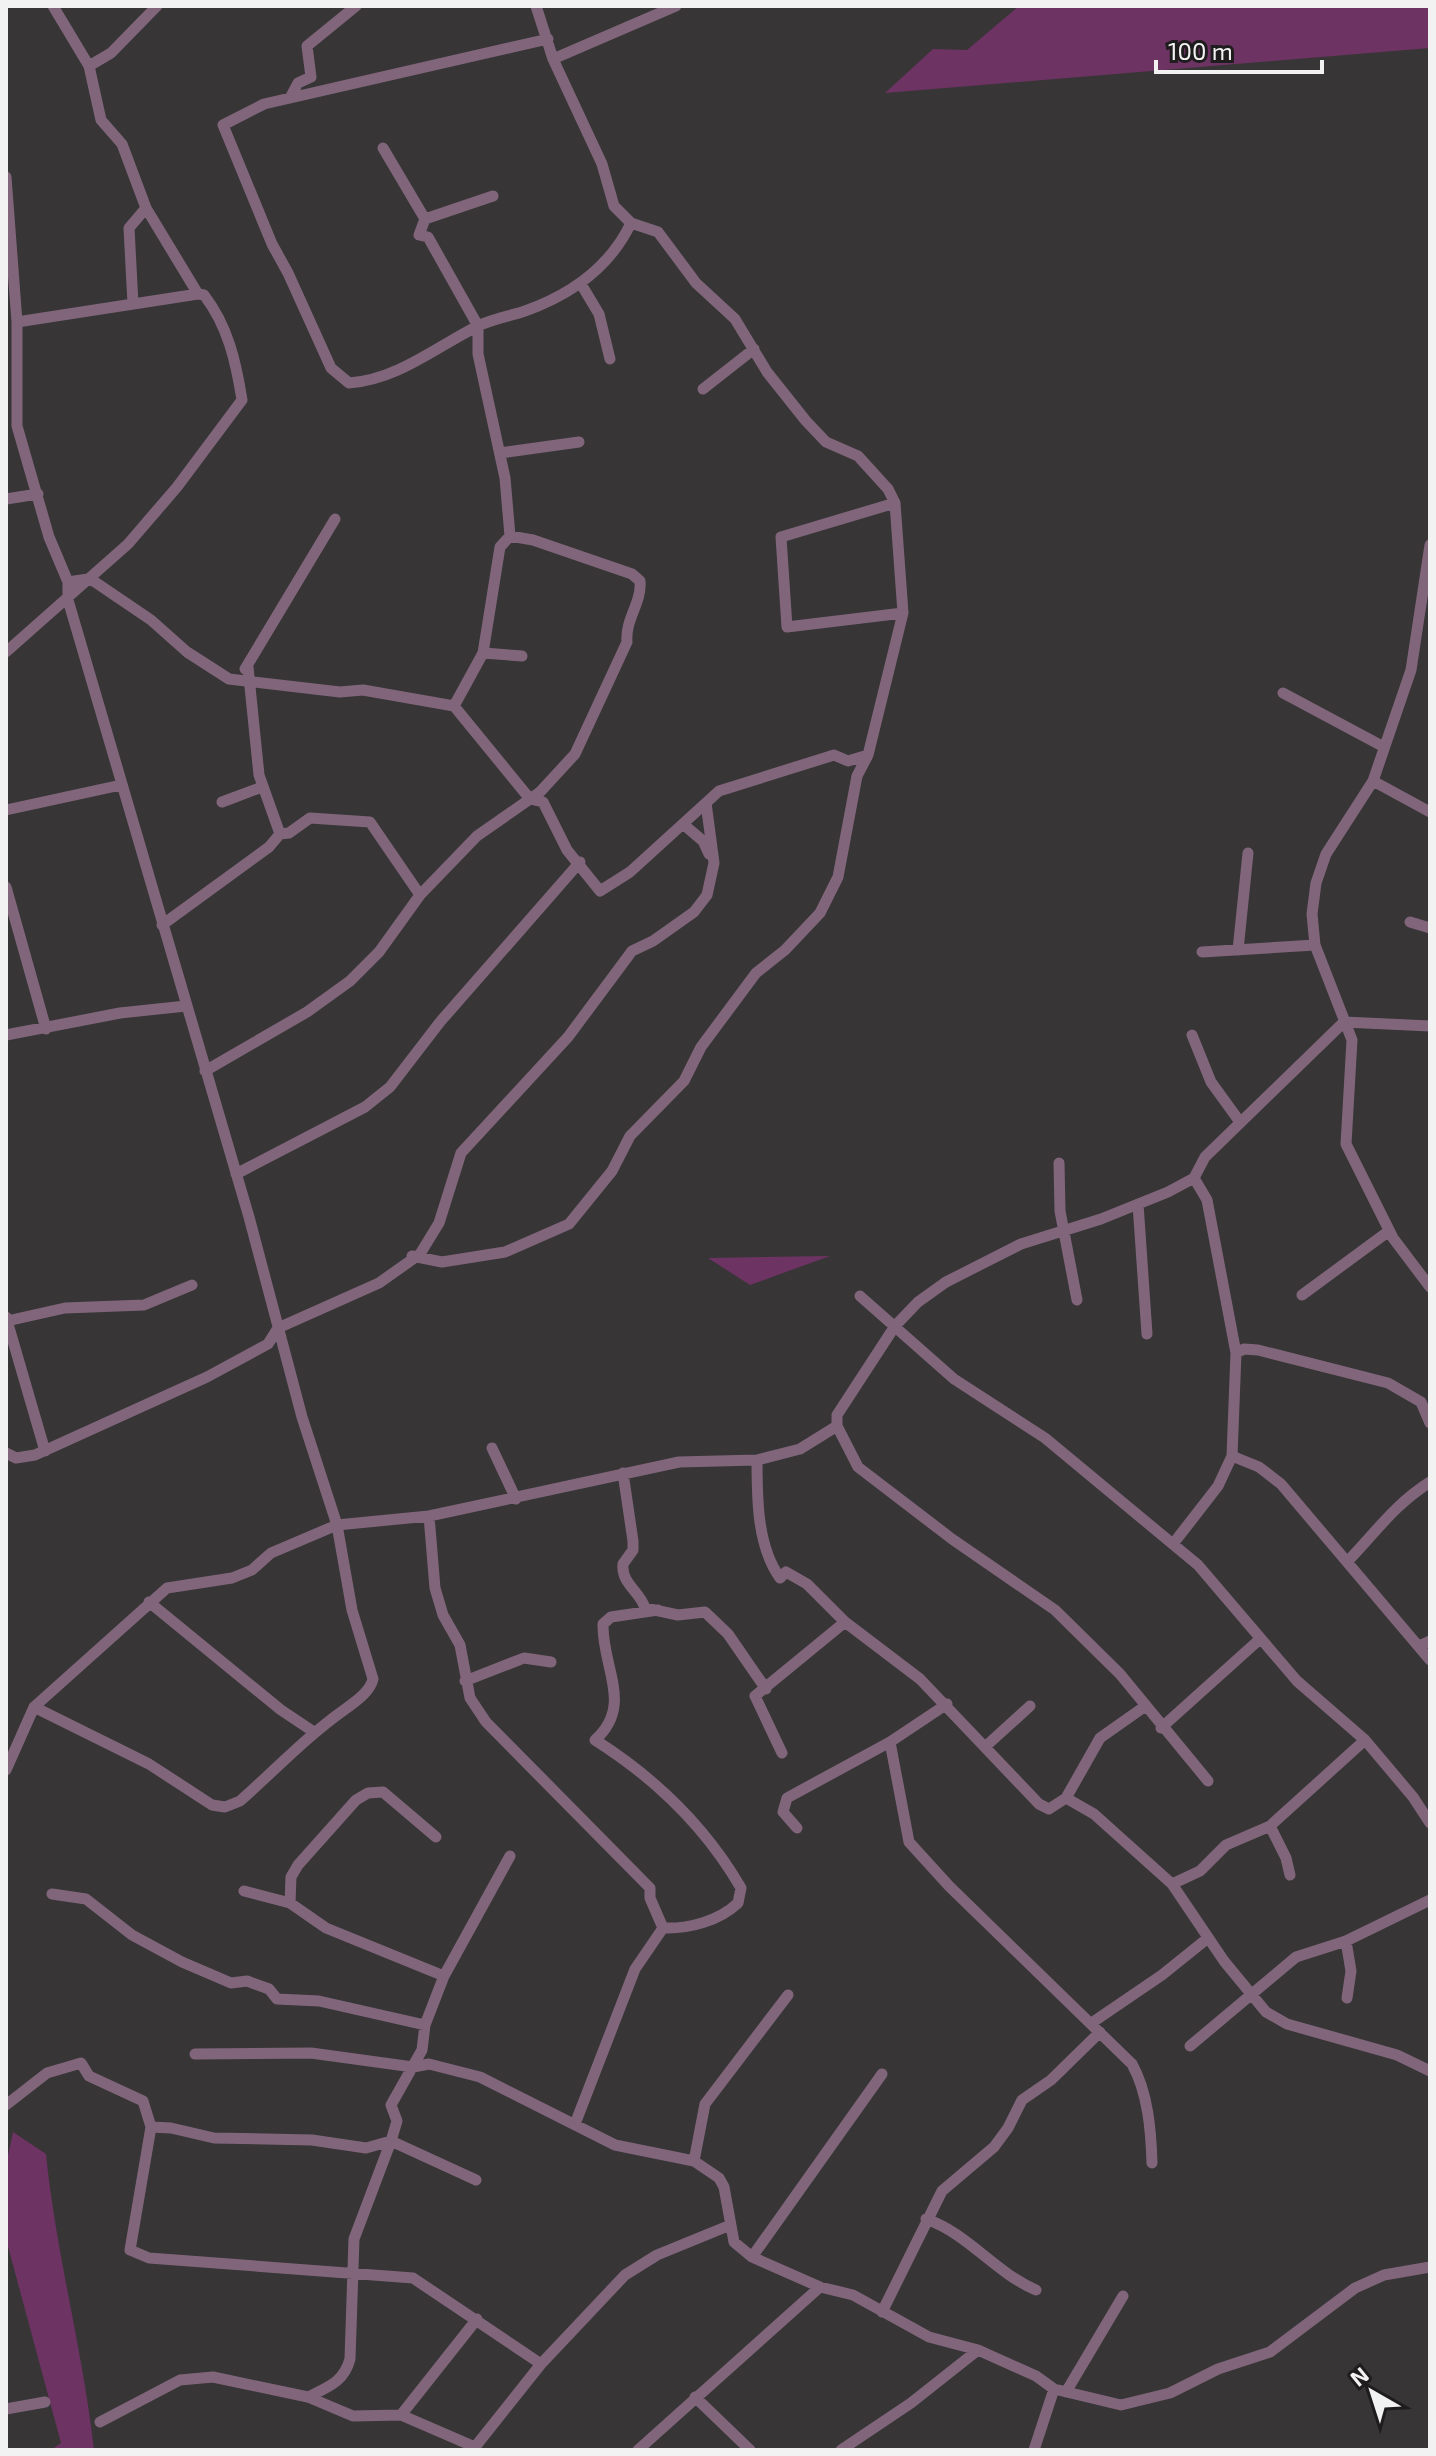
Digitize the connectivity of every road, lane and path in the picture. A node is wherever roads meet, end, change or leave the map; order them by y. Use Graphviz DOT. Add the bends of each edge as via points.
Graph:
graph roads {
  1 [pos="53,6"];
  2 [pos="157,6"];
  3 [pos="356,6"];
  4 [pos="536,6"];
  5 [pos="676,6"];
  6 [pos="548,39"];
  7 [pos="553,59"];
  8 [pos="89,66"];
  9 [pos="290,98"];
  10 [pos="383,148"];
  11 [pos="6,177"];
  12 [pos="493,196"];
  13 [pos="146,208"];
  14 [pos="425,219"];
  15 [pos="631,223"];
  16 [pos="581,284"];
  17 [pos="198,294"];
  18 [pos="133,304"];
  19 [pos="17,322"];
  20 [pos="478,326"];
  21 [pos="754,349"];
  22 [pos="610,359"];
  23 [pos="703,389"];
  24 [pos="579,442"];
  25 [pos="500,453"];
  26 [pos="38,494"];
  27 [pos="6,499"];
  28 [pos="895,503"];
  29 [pos="335,519"];
  30 [pos="510,536"];
  31 [pos="1430,545"];
  32 [pos="88,579"];
  33 [pos="68,582"];
  34 [pos="1428,583"];
  35 [pos="68,600"];
  36 [pos="903,613"];
  37 [pos="6,652"];
  38 [pos="483,653"];
  39 [pos="522,656"];
  40 [pos="248,667"];
  41 [pos="229,679"];
  42 [pos="247,682"];
  43 [pos="1283,693"];
  44 [pos="454,706"];
  45 [pos="1384,747"];
  46 [pos="868,755"];
  47 [pos="1373,781"];
  48 [pos="121,785"];
  49 [pos="262,787"];
  50 [pos="530,799"];
  51 [pos="222,802"];
  52 [pos="706,803"];
  53 [pos="6,810"];
  54 [pos="1430,812"];
  55 [pos="683,824"];
  56 [pos="280,834"];
  57 [pos="1248,853"];
  58 [pos="580,862"];
  59 [pos="714,865"];
  60 [pos="6,887"];
  61 [pos="420,895"];
  62 [pos="1410,922"];
  63 [pos="162,925"];
  64 [pos="1430,928"];
  65 [pos="1315,945"];
  66 [pos="1238,950"];
  67 [pos="1202,952"];
  68 [pos="186,1006"];
  69 [pos="1344,1022"];
  70 [pos="1430,1026"];
  71 [pos="46,1029"];
  72 [pos="6,1035"];
  73 [pos="1192,1035"];
  74 [pos="205,1071"];
  75 [pos="1240,1122"];
  76 [pos="1059,1163"];
  77 [pos="236,1174"];
  78 [pos="1194,1178"];
  79 [pos="1138,1204"];
  80 [pos="1064,1230"];
  81 [pos="1389,1231"];
  82 [pos="412,1256"];
  83 [pos="192,1285"];
  84 [pos="1430,1287"];
  85 [pos="1302,1295"];
  86 [pos="860,1296"];
  87 [pos="1077,1300"];
  88 [pos="6,1319"];
  89 [pos="895,1326"];
  90 [pos="278,1328"];
  91 [pos="1147,1334"];
  92 [pos="1236,1353"];
  93 [pos="1430,1423"];
  94 [pos="837,1426"];
  95 [pos="492,1448"];
  96 [pos="45,1451"];
  97 [pos="6,1453"];
  98 [pos="1232,1456"];
  99 [pos="757,1460"];
  100 [pos="623,1473"];
  101 [pos="1430,1482"];
  102 [pos="516,1499"];
  103 [pos="429,1516"];
  104 [pos="337,1525"];
  105 [pos="1173,1544"];
  106 [pos="1347,1562"];
  107 [pos="149,1602"];
  108 [pos="658,1610"];
  109 [pos="845,1622"];
  110 [pos="1260,1639"];
  111 [pos="1424,1644"];
  112 [pos="1430,1660"];
  113 [pos="551,1662"];
  114 [pos="465,1681"];
  115 [pos="766,1689"];
  116 [pos="947,1704"];
  117 [pos="1030,1706"];
  118 [pos="34,1707"];
  119 [pos="1144,1707"];
  120 [pos="1161,1728"];
  121 [pos="314,1732"];
  122 [pos="1365,1740"];
  123 [pos="890,1742"];
  124 [pos="986,1746"];
  125 [pos="782,1753"];
  126 [pos="6,1770"];
  127 [pos="1208,1781"];
  128 [pos="1066,1798"];
  129 [pos="1430,1823"];
  130 [pos="1270,1826"];
  131 [pos="797,1828"];
  132 [pos="436,1837"];
  133 [pos="510,1856"];
  134 [pos="1290,1875"];
  135 [pos="1172,1884"];
  136 [pos="244,1891"];
  137 [pos="52,1894"];
  138 [pos="1430,1900"];
  139 [pos="290,1903"];
  140 [pos="663,1928"];
  141 [pos="1208,1938"];
  142 [pos="1346,1941"];
  143 [pos="444,1976"];
  144 [pos="788,1995"];
  145 [pos="1251,1996"];
  146 [pos="1347,1998"];
  147 [pos="425,2025"];
  148 [pos="1096,2027"];
  149 [pos="1190,2046"];
  150 [pos="195,2054"];
  151 [pos="413,2067"];
  152 [pos="1430,2071"];
  153 [pos="882,2074"];
  154 [pos="6,2105"];
  155 [pos="575,2124"];
  156 [pos="151,2127"];
  157 [pos="391,2141"];
  158 [pos="694,2161"];
  159 [pos="1152,2163"];
  160 [pos="476,2180"];
  161 [pos="926,2219"];
  162 [pos="728,2226"];
  163 [pos="752,2257"];
  164 [pos="1430,2267"];
  165 [pos="355,2274"];
  166 [pos="820,2287"];
  167 [pos="1036,2290"];
  168 [pos="1123,2296"];
  169 [pos="882,2312"];
  170 [pos="477,2319"];
  171 [pos="978,2350"];
  172 [pos="541,2364"];
  173 [pos="1060,2391"];
  174 [pos="308,2397"];
  175 [pos="695,2397"];
  176 [pos="45,2402"];
  177 [pos="6,2409"];
  178 [pos="401,2415"];
  179 [pos="100,2422"];
  180 [pos="638,2450"];
  181 [pos="750,2450"];
  182 [pos="841,2450"];
  183 [pos="1034,2450"];
  1 -- 8 [label="street"];
  2 -- 8 [label="street" via="111,53"];
  3 -- 9 [label="street" via="307,46 311,77 298,83"];
  4 -- 6 [label="street"];
  5 -- 7 [label="street"];
  6 -- 7 [label="street"];
  6 -- 9 [label="street"];
  7 -- 15 [label="street" via="589,129 614,206"];
  8 -- 13 [label="street" via="101,120 122,144"];
  9 -- 20 [label="street" via="264,104 223,125 272,244 336,376 349,383 365,382 429,356"];
  10 -- 14 [label="street"];
  11 -- 19 [label="street"];
  12 -- 14 [label="street"];
  13 -- 17 [label="street"];
  13 -- 18 [label="street" via="129,228"];
  14 -- 20 [label="street" via="419,235 428,237"];
  15 -- 16 [label="street" via="620,246"];
  15 -- 21 [label="street" via="658,232 696,283 735,319"];
  16 -- 20 [label="street" via="538,306"];
  16 -- 22 [label="street" via="599,314"];
  17 -- 18 [label="street"];
  17 -- 32 [label="street" via="211,304 233,344 242,400 128,544"];
  18 -- 19 [label="street"];
  19 -- 26 [label="street" via="17,426"];
  20 -- 25 [label="street" via="478,354"];
  21 -- 23 [label="street"];
  21 -- 28 [label="street" via="806,421 826,442 858,456"];
  24 -- 25 [label="street"];
  25 -- 30 [label="street"];
  26 -- 27 [label="street"];
  26 -- 33 [label="street"];
  28 -- 36 [label="street"];
  28 -- 36 [label="street" via="781,537 787,627"];
  29 -- 40 [label="street"];
  30 -- 38 [label="street" via="500,547"];
  30 -- 50 [label="street" via="632,574 640,581 641,594 627,624 627,642 587,732 575,754"];
  31 -- 34 [label="street"];
  32 -- 33 [label="street"];
  32 -- 35 [label="street"];
  32 -- 41 [label="street"];
  33 -- 35 [label="street"];
  34 -- 45 [label="street" via="1411,670"];
  35 -- 37 [label="street"];
  35 -- 48 [label="street"];
  36 -- 46 [label="street"];
  38 -- 39 [label="street"];
  38 -- 44 [label="street"];
  40 -- 41 [label="street"];
  40 -- 42 [label="street"];
  41 -- 42 [label="street"];
  42 -- 44 [label="street" via="363,690"];
  42 -- 49 [label="street"];
  43 -- 45 [label="street"];
  44 -- 50 [label="street"];
  45 -- 47 [label="street"];
  46 -- 52 [label="street" via="848,761 834,755 723,789"];
  46 -- 82 [label="street" via="857,776 838,877 820,913 756,973 701,1047 684,1081 630,1136 612,1171 569,1224 492,1255 442,1262"];
  47 -- 54 [label="street"];
  47 -- 65 [label="street" via="1326,854 1312,914"];
  48 -- 53 [label="street"];
  48 -- 63 [label="street"];
  49 -- 51 [label="street"];
  49 -- 56 [label="street"];
  50 -- 58 [label="street" via="543,802 567,850"];
  50 -- 61 [label="street" via="477,836"];
  52 -- 55 [label="street"];
  52 -- 59 [label="street"];
  55 -- 58 [label="street" via="604,891"];
  55 -- 59 [label="street" via="703,841"];
  56 -- 61 [label="street" via="310,818 370,822"];
  56 -- 63 [label="street"];
  57 -- 66 [label="street"];
  58 -- 77 [label="street" via="390,1087 365,1107"];
  59 -- 82 [label="street" via="713,883 694,912 632,951 568,1037 461,1153 439,1223 420,1254"];
  60 -- 71 [label="street"];
  61 -- 74 [label="street" via="379,952 350,981"];
  62 -- 64 [label="street"];
  63 -- 68 [label="street"];
  65 -- 66 [label="street"];
  65 -- 69 [label="street"];
  66 -- 67 [label="street"];
  68 -- 71 [label="street"];
  68 -- 74 [label="street"];
  69 -- 70 [label="street"];
  69 -- 75 [label="street"];
  69 -- 81 [label="street" via="1352,1040 1346,1144"];
  71 -- 72 [label="street"];
  73 -- 75 [label="street" via="1211,1082"];
  74 -- 77 [label="street"];
  75 -- 78 [label="street" via="1205,1157"];
  76 -- 80 [label="street"];
  77 -- 90 [label="street"];
  78 -- 79 [label="street"];
  78 -- 92 [label="street" via="1207,1200"];
  79 -- 80 [label="street"];
  79 -- 91 [label="street"];
  80 -- 87 [label="street"];
  80 -- 89 [label="street" via="1021,1244 946,1282"];
  81 -- 84 [label="street"];
  81 -- 85 [label="street"];
  82 -- 90 [label="street" via="379,1283"];
  83 -- 88 [label="street" via="144,1305 65,1308"];
  86 -- 89 [label="street"];
  88 -- 96 [label="street"];
  89 -- 94 [label="street" via="837,1415"];
  89 -- 105 [label="street" via="954,1379 1045,1438"];
  90 -- 96 [label="street" via="268,1344 207,1377"];
  90 -- 104 [label="street"];
  92 -- 93 [label="street" via="1258,1350 1388,1383 1421,1402"];
  92 -- 98 [label="street"];
  94 -- 99 [label="street" via="800,1449"];
  94 -- 119 [label="street" via="858,1467 1055,1610 1120,1674"];
  95 -- 102 [label="street"];
  96 -- 97 [label="street" via="16,1458"];
  98 -- 105 [label="street" via="1218,1486"];
  98 -- 106 [label="street" via="1281,1484"];
  99 -- 100 [label="street" via="679,1462"];
  99 -- 109 [label="street" via="757,1506 773,1568 780,1578 786,1572 807,1584"];
  100 -- 102 [label="street"];
  100 -- 108 [label="street" via="633,1550 622,1574 645,1608"];
  101 -- 106 [label="street" via="1383,1518"];
  102 -- 103 [label="street"];
  103 -- 104 [label="street"];
  103 -- 114 [label="street" via="435,1588 460,1645"];
  104 -- 107 [label="street" via="271,1553 252,1570 167,1588"];
  104 -- 121 [label="street" via="352,1610 373,1679 367,1691"];
  105 -- 110 [label="street" via="1198,1565"];
  106 -- 111 [label="street"];
  107 -- 118 [label="street"];
  107 -- 121 [label="street"];
  108 -- 115 [label="street" via="678,1615 705,1612 728,1634"];
  108 -- 140 [label="street" via="611,1617 603,1624 615,1708 611,1726 595,1740 692,1818 741,1888 738,1903 723,1915"];
  109 -- 115 [label="street"];
  109 -- 116 [label="street"];
  110 -- 120 [label="street"];
  110 -- 122 [label="street" via="1297,1681"];
  111 -- 112 [label="street"];
  113 -- 114 [label="street" via="524,1658"];
  114 -- 140 [label="street" via="486,1722 650,1888"];
  115 -- 125 [label="street" via="755,1696"];
  116 -- 123 [label="street"];
  116 -- 124 [label="street"];
  117 -- 124 [label="street"];
  118 -- 121 [label="street" via="149,1764 212,1805 225,1807 240,1801"];
  118 -- 126 [label="street"];
  119 -- 120 [label="street"];
  119 -- 128 [label="street" via="1100,1738"];
  120 -- 127 [label="street"];
  122 -- 129 [label="street"];
  122 -- 130 [label="street"];
  123 -- 131 [label="street" via="787,1798 783,1812"];
  123 -- 148 [label="street" via="909,1842"];
  124 -- 128 [label="street" via="1039,1804 1049,1809"];
  128 -- 135 [label="street" via="1094,1814"];
  130 -- 134 [label="street"];
  130 -- 135 [label="street" via="1226,1845 1200,1871"];
  132 -- 139 [label="street" via="383,1792 368,1793 298,1865 291,1877"];
  133 -- 143 [label="street"];
  135 -- 141 [label="street"];
  136 -- 139 [label="street"];
  137 -- 147 [label="street" via="86,1899 132,1935 231,1983 247,1981 269,1989 277,1999 319,2001"];
  138 -- 142 [label="street"];
  139 -- 143 [label="street" via="326,1928"];
  140 -- 155 [label="street" via="635,1969"];
  141 -- 145 [label="street"];
  141 -- 148 [label="street"];
  142 -- 145 [label="street" via="1296,1957"];
  142 -- 146 [label="street" via="1351,1971"];
  143 -- 147 [label="street"];
  144 -- 158 [label="street" via="705,2104"];
  145 -- 149 [label="street"];
  145 -- 152 [label="street" via="1281,2022 1397,2055"];
  147 -- 151 [label="street"];
  148 -- 159 [label="street" via="1141,2080"];
  148 -- 161 [label="street" via="1051,2080 1022,2100 994,2147 942,2191"];
  150 -- 151 [label="street" via="311,2053"];
  151 -- 155 [label="street" via="429,2064 480,2077"];
  151 -- 157 [label="street" via="391,2105 397,2121"];
  153 -- 163 [label="street"];
  154 -- 156 [label="street" via="47,2073 81,2063 89,2076 143,2101"];
  155 -- 158 [label="street" via="615,2145"];
  156 -- 157 [label="street" via="214,2138 312,2140 366,2148"];
  156 -- 165 [label="street" via="130,2250 149,2258"];
  157 -- 160 [label="street"];
  157 -- 165 [label="street" via="354,2239"];
  158 -- 162 [label="street" via="724,2187"];
  161 -- 167 [label="street"];
  161 -- 169 [label="street"];
  162 -- 163 [label="street" via="734,2242"];
  162 -- 172 [label="street" via="657,2255 625,2275"];
  163 -- 166 [label="street"];
  164 -- 173 [label="street" via="1384,2275 1355,2288 1270,2352 1170,2393 1121,2405"];
  165 -- 170 [label="street" via="413,2278"];
  165 -- 174 [label="street" via="346,2373"];
  166 -- 169 [label="street" via="853,2295"];
  166 -- 175 [label="street"];
  168 -- 173 [label="street"];
  169 -- 171 [label="street" via="929,2337"];
  170 -- 172 [label="street"];
  170 -- 178 [label="street"];
  171 -- 173 [label="street"];
  171 -- 182 [label="street"];
  172 -- 178 [label="street" via="475,2447"];
  173 -- 183 [label="street"];
  174 -- 178 [label="street" via="353,2416"];
  174 -- 179 [label="street" via="213,2377 180,2380"];
  175 -- 180 [label="street"];
  175 -- 181 [label="street"];
  176 -- 177 [label="street"];
}
